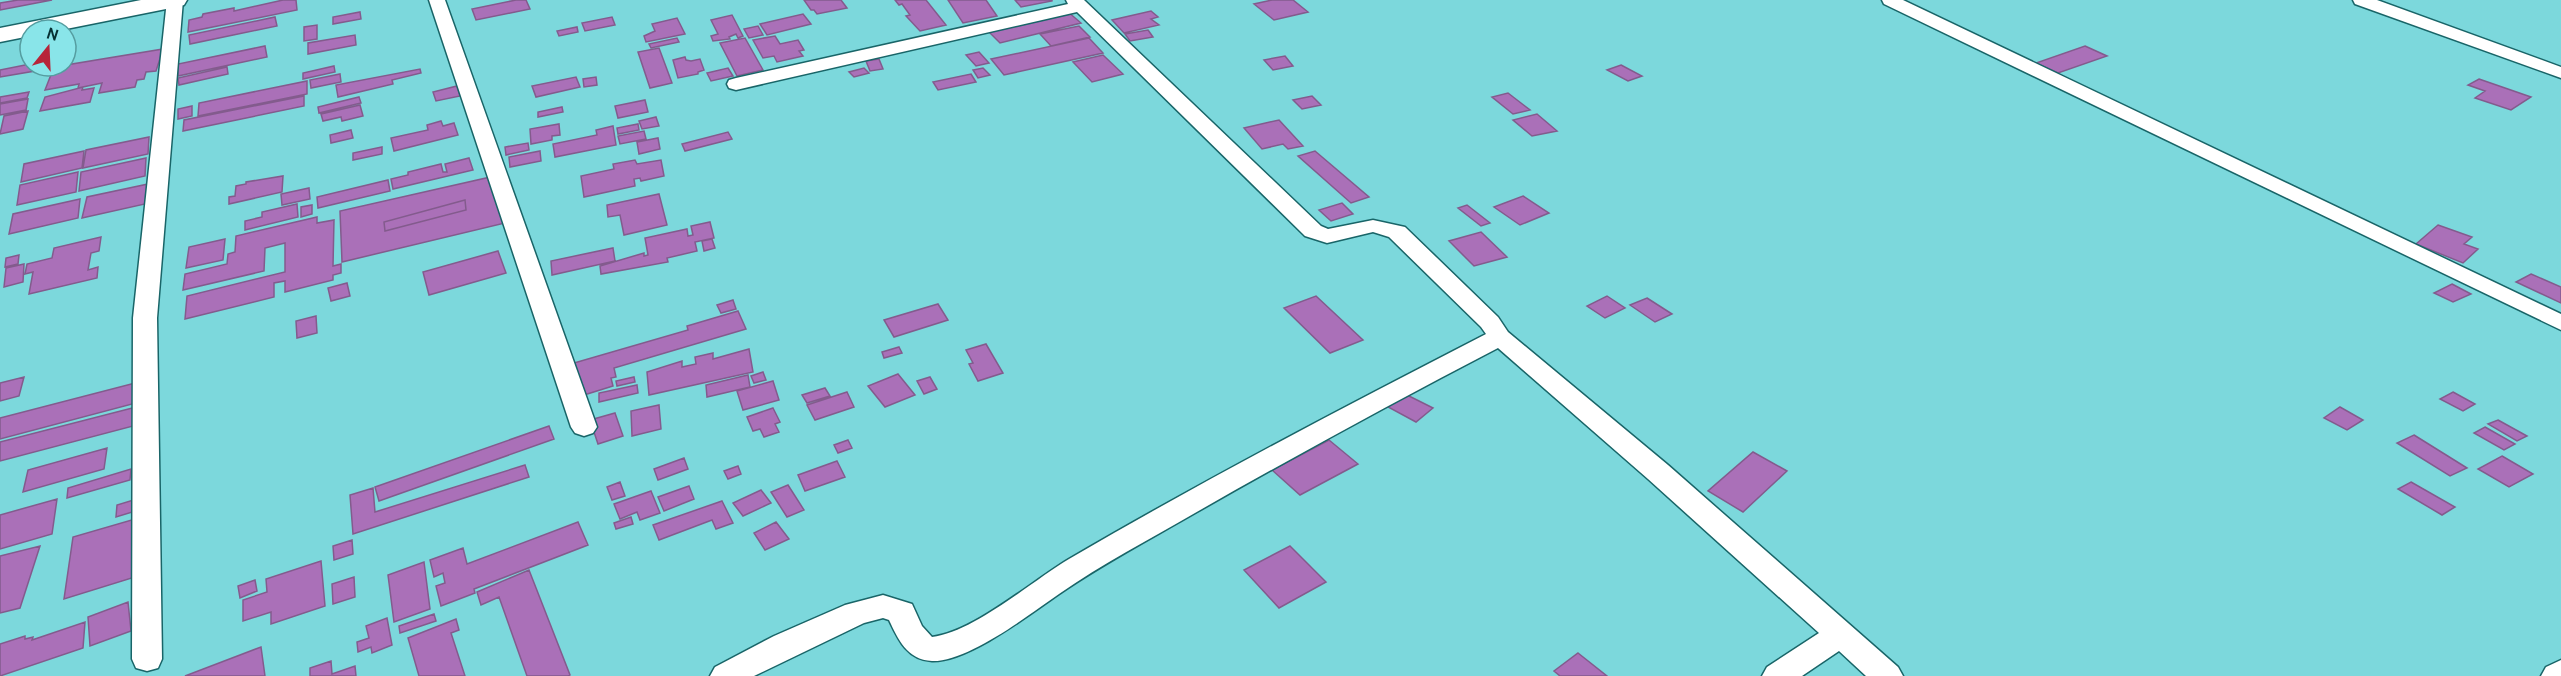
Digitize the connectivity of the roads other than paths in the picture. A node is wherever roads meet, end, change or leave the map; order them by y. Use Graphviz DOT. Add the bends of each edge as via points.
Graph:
graph roads {
  1 [pos="175,0"];
  2 [pos="437,0"];
  3 [pos="1890,0"];
  4 [pos="2361,0"];
  5 [pos="1077,3"];
  6 [pos="130,5"];
  7 [pos="0,35"];
  8 [pos="2561,73"];
  9 [pos="736,84"];
  10 [pos="2561,323"];
  11 [pos="1500,337"];
  12 [pos="584,427"];
  13 [pos="1840,635"];
  14 [pos="147,659"];
  15 [pos="2561,673"];
  16 [pos="726,676"];
  17 [pos="1778,676"];
  18 [pos="1887,676"];
  19 [pos="2557,676"];
  1 -- 6 [label="highway"];
  1 -- 14 [label="street" via="145,318"];
  2 -- 12 [label="street"];
  3 -- 10 [label="street"];
  4 -- 8 [label="street"];
  5 -- 9 [label="street"];
  5 -- 11 [label="street" via="1313,231 1327,236 1373,226 1397,232 1490,322"];
  6 -- 7 [label="highway"];
  11 -- 13 [label="street"];
  11 -- 16 [label="street" via="1316,433 1070,571 961,640 938,649 925,649 916,644 901,612 883,606 785,645"];
  13 -- 17 [label="street"];
  13 -- 18 [label="street"];
  15 -- 19 [label="street"];
}
